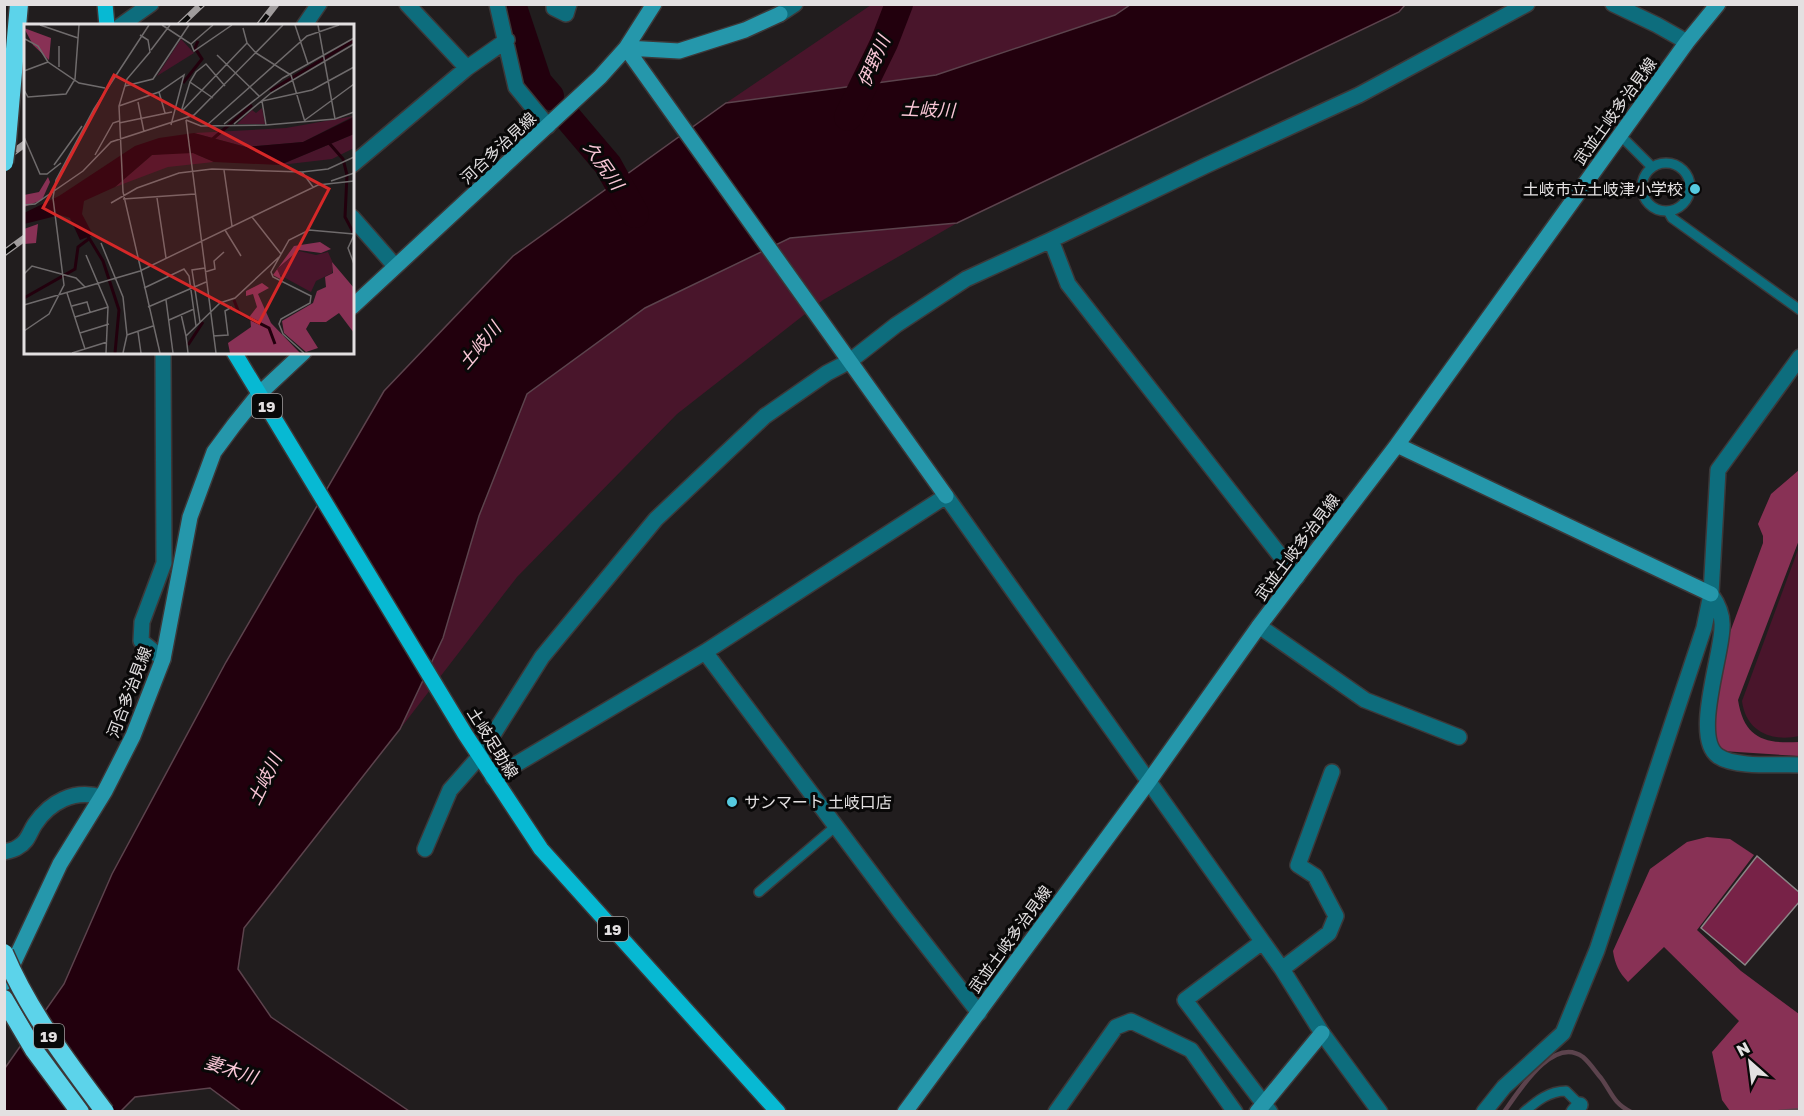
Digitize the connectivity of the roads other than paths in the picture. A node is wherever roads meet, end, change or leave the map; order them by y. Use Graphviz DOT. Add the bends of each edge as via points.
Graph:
graph roads {
  1 [pos="19,4"];
  2 [pos="105,4"];
  3 [pos="152,4"];
  4 [pos="320,4"];
  5 [pos="407,4"];
  6 [pos="497,4"];
  7 [pos="554,4"];
  8 [pos="569,4"];
  9 [pos="654,4"];
  10 [pos="795,4"];
  11 [pos="1527,4"];
  12 [pos="1613,4"];
  13 [pos="1718,4"];
  14 [pos="782,9"];
  15 [pos="107,24"];
  16 [pos="123,24"];
  17 [pos="305,24"];
  18 [pos="507,40"];
  19 [pos="1687,42"];
  20 [pos="626,48"];
  21 [pos="467,68"];
  22 [pos="548,126"];
  23 [pos="1620,135"];
  24 [pos="4,162"];
  25 [pos="354,163"];
  26 [pos="1652,167"];
  27 [pos="1668,211"];
  28 [pos="354,219"];
  29 [pos="1051,240"];
  30 [pos="395,266"];
  31 [pos="354,305"];
  32 [pos="1800,310"];
  33 [pos="163,354"];
  34 [pos="235,354"];
  35 [pos="302,354"];
  36 [pos="847,357"];
  37 [pos="1800,357"];
  38 [pos="259,394"];
  39 [pos="1397,445"];
  40 [pos="946,496"];
  41 [pos="1297,577"];
  42 [pos="1711,594"];
  43 [pos="1259,626"];
  44 [pos="705,652"];
  45 [pos="163,659"];
  46 [pos="1459,737"];
  47 [pos="480,757"];
  48 [pos="1800,765"];
  49 [pos="1332,772"];
  50 [pos="493,778"];
  51 [pos="1149,781"];
  52 [pos="100,797"];
  53 [pos="836,826"];
  54 [pos="425,849"];
  55 [pos="4,852"];
  56 [pos="759,892"];
  57 [pos="1262,942"];
  58 [pos="4,953"];
  59 [pos="1282,969"];
  60 [pos="4,984"];
  61 [pos="4,999"];
  62 [pos="979,1013"];
  63 [pos="1322,1033"];
  64 [pos="1577,1108"];
  65 [pos="1264,1109"];
  66 [pos="80,1112"];
  67 [pos="105,1112"];
  68 [pos="778,1112"];
  69 [pos="905,1112"];
  70 [pos="1056,1112"];
  71 [pos="1235,1112"];
  72 [pos="1380,1112"];
  73 [pos="1484,1112"];
  74 [pos="1524,1112"];
  1 -- 24 [label="highway, bridge"];
  2 -- 15 [label="main road"];
  3 -- 16 [label="street"];
  4 -- 17 [label="street"];
  5 -- 21 [label="street"];
  6 -- 18 [label="street"];
  7 -- 8 [label="street" via="554,8 566,14"];
  9 -- 20 [label="main road, 河合多治見線"];
  10 -- 14 [label="street"];
  11 -- 29 [label="street" via="1359,95"];
  12 -- 19 [label="street"];
  13 -- 19 [label="main road, 武並土岐多治見線"];
  14 -- 20 [label="main road" via="746,30 678,51"];
  18 -- 21 [label="street"];
  18 -- 22 [label="street" via="516,87"];
  19 -- 23 [label="main road, 武並土岐多治見線"];
  20 -- 22 [label="main road, 河合多治見線"];
  20 -- 36 [label="main road"];
  21 -- 25 [label="street"];
  22 -- 30 [label="main road, 河合多治見線"];
  23 -- 26 [label="lane"];
  23 -- 39 [label="main road, 武並土岐多治見線"];
  26 -- 27 [label="lane" via="1643,182 1646,198 1658,211"];
  26 -- 27 [label="lane" via="1664,162 1673,164 1686,172 1689,179 1689,195"];
  27 -- 32 [label="lane" via="1672,218"];
  28 -- 30 [label="street"];
  29 -- 36 [label="street" via="966,279"];
  29 -- 41 [label="street" via="1068,284"];
  30 -- 31 [label="main road, 河合多治見線"];
  33 -- 45 [label="street" via="164,563 142,622 141,642"];
  34 -- 38 [label="main road, 土岐足助線 / 19"];
  35 -- 38 [label="main road, 河合多治見線"];
  36 -- 40 [label="main road"];
  36 -- 47 [label="street" via="765,416 656,519 542,657"];
  37 -- 42 [label="street" via="1718,470"];
  38 -- 45 [label="main road, 河合多治見線" via="214,452 190,517"];
  38 -- 47 [label="main road, 土岐足助線 / 19"];
  39 -- 41 [label="main road, 武並土岐多治見線"];
  39 -- 42 [label="main road"];
  40 -- 44 [label="street"];
  40 -- 51 [label="street"];
  41 -- 43 [label="main road, 武並土岐多治見線"];
  42 -- 48 [label="street" via="1720,606 1723,626 1709,715 1711,749 1719,757 1741,763"];
  42 -- 73 [label="street" via="1704,628 1602,952 1563,1033 1504,1087"];
  43 -- 46 [label="street" via="1365,700"];
  43 -- 51 [label="main road, 武並土岐多治見線"];
  44 -- 50 [label="street"];
  44 -- 53 [label="street"];
  45 -- 52 [label="main road, 河合多治見線" via="133,736"];
  47 -- 50 [label="main road, 土岐足助線 / 19"];
  47 -- 54 [label="street" via="450,790"];
  49 -- 59 [label="street" via="1298,865 1315,876 1336,916 1329,933"];
  50 -- 68 [label="main road, 土岐足助線 / 19" via="541,849"];
  51 -- 57 [label="street"];
  51 -- 62 [label="main road, 武並土岐多治見線"];
  52 -- 55 [label="street" via="77,794 60,800 33,826 28,839"];
  52 -- 60 [label="main road, 河合多治見線" via="60,864"];
  53 -- 56 [label="lane"];
  53 -- 62 [label="street"];
  57 -- 59 [label="street"];
  57 -- 65 [label="street" via="1185,1000"];
  58 -- 67 [label="highway, 19, bridge" via="32,1010"];
  59 -- 63 [label="street"];
  61 -- 66 [label="highway, 19" via="34,1050"];
  62 -- 69 [label="main road, 武並土岐多治見線"];
  63 -- 65 [label="main road"];
  63 -- 72 [label="street"];
  64 -- 74 [label="lane" via="1566,1091 1559,1091 1544,1096"];
  70 -- 71 [label="street" via="1116,1027 1131,1021 1191,1050"];
}
